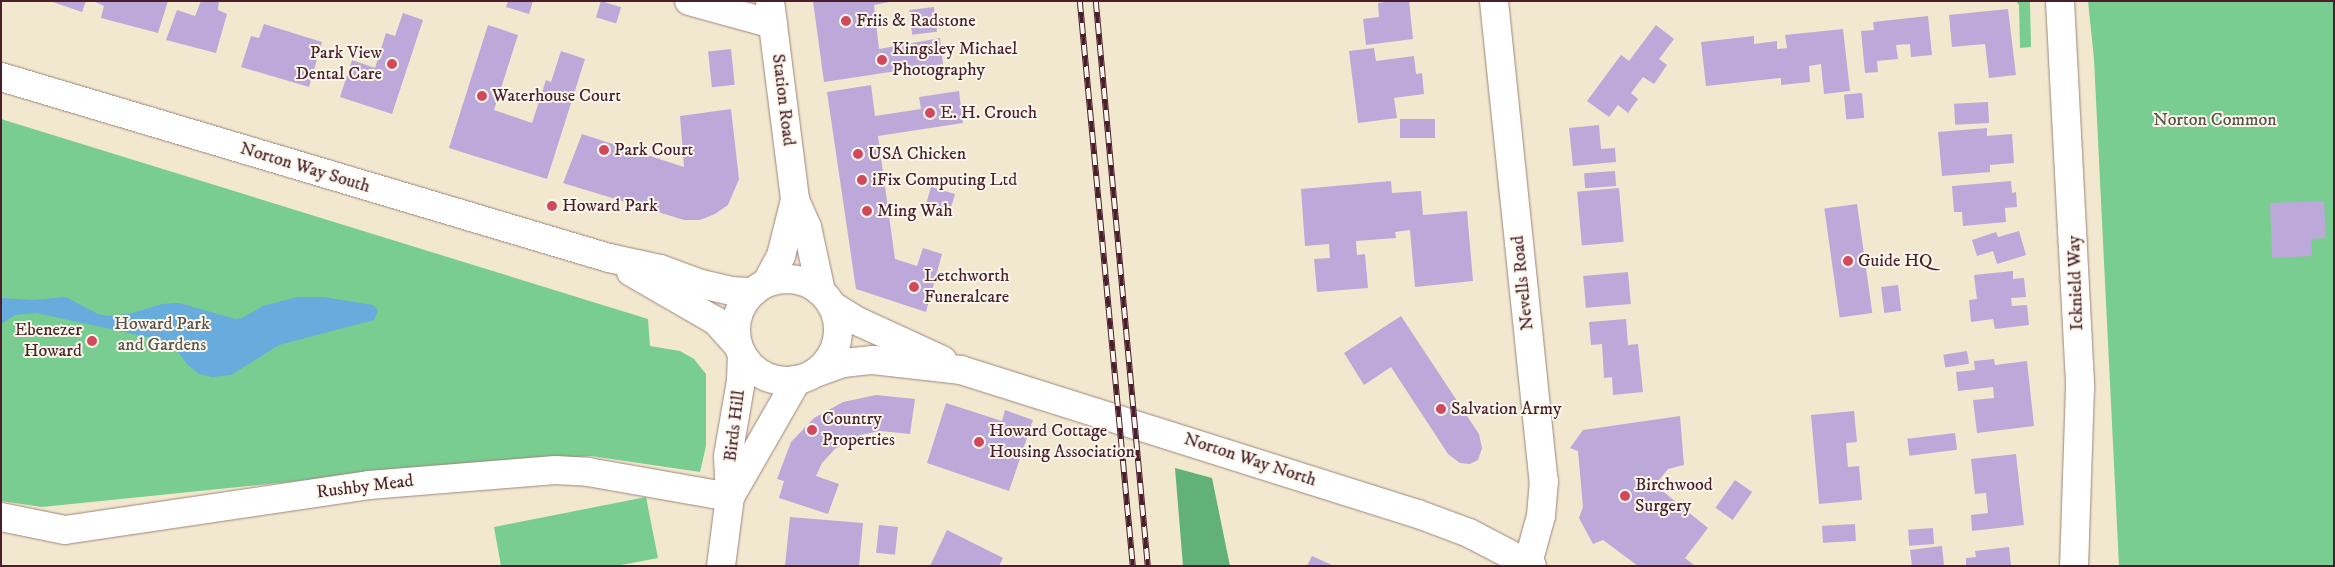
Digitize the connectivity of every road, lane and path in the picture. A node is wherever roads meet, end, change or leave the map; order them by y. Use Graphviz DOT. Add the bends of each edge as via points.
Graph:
graph roads {
  1 [pos="689,1"];
  2 [pos="1494,1"];
  3 [pos="2060,1"];
  4 [pos="771,13"];
  5 [pos="1,77"];
  6 [pos="795,200"];
  7 [pos="609,258"];
  8 [pos="760,287"];
  9 [pos="827,298"];
  10 [pos="740,350"];
  11 [pos="961,370"];
  12 [pos="806,377"];
  13 [pos="730,497"];
  14 [pos="1,517"];
  15 [pos="1530,564"];
  16 [pos="721,566"];
  17 [pos="2074,566"];
  1 -- 4 [label="street"];
  2 -- 15 [label="street, Nevells Road" via="1544,481 1541,516"];
  3 -- 17 [label="street, Icknield Way" via="2080,387"];
  4 -- 6 [label="street, Station Road"];
  5 -- 7 [label="street, Norton Way South"];
  6 -- 8 [label="street, Station Road" via="781,256"];
  6 -- 9 [label="street, Station Road" via="808,227"];
  7 -- 8 [label="street, Norton Way South" via="660,269 731,291"];
  7 -- 10 [label="street, Norton Way South" via="716,321"];
  8 -- 9 [label="street" via="786,278 805,281"];
  8 -- 10 [label="street" via="741,306 736,325"];
  9 -- 11 [label="street, Norton Way North" via="857,321"];
  9 -- 12 [label="street" via="838,324 837,343 829,360"];
  10 -- 12 [label="street" via="752,368 766,377 781,381"];
  10 -- 13 [label="street, Birds Hill" via="741,381 728,456"];
  11 -- 12 [label="street, Norton Way North" via="873,360 843,363"];
  11 -- 15 [label="street, Norton Way North" via="1418,514 1469,533"];
  12 -- 13 [label="street, Birds Hill"];
  13 -- 14 [label="street, Rushby Mead" via="588,472 555,470 369,485 64,530"];
  13 -- 16 [label="street, Birds Hill"];
}
